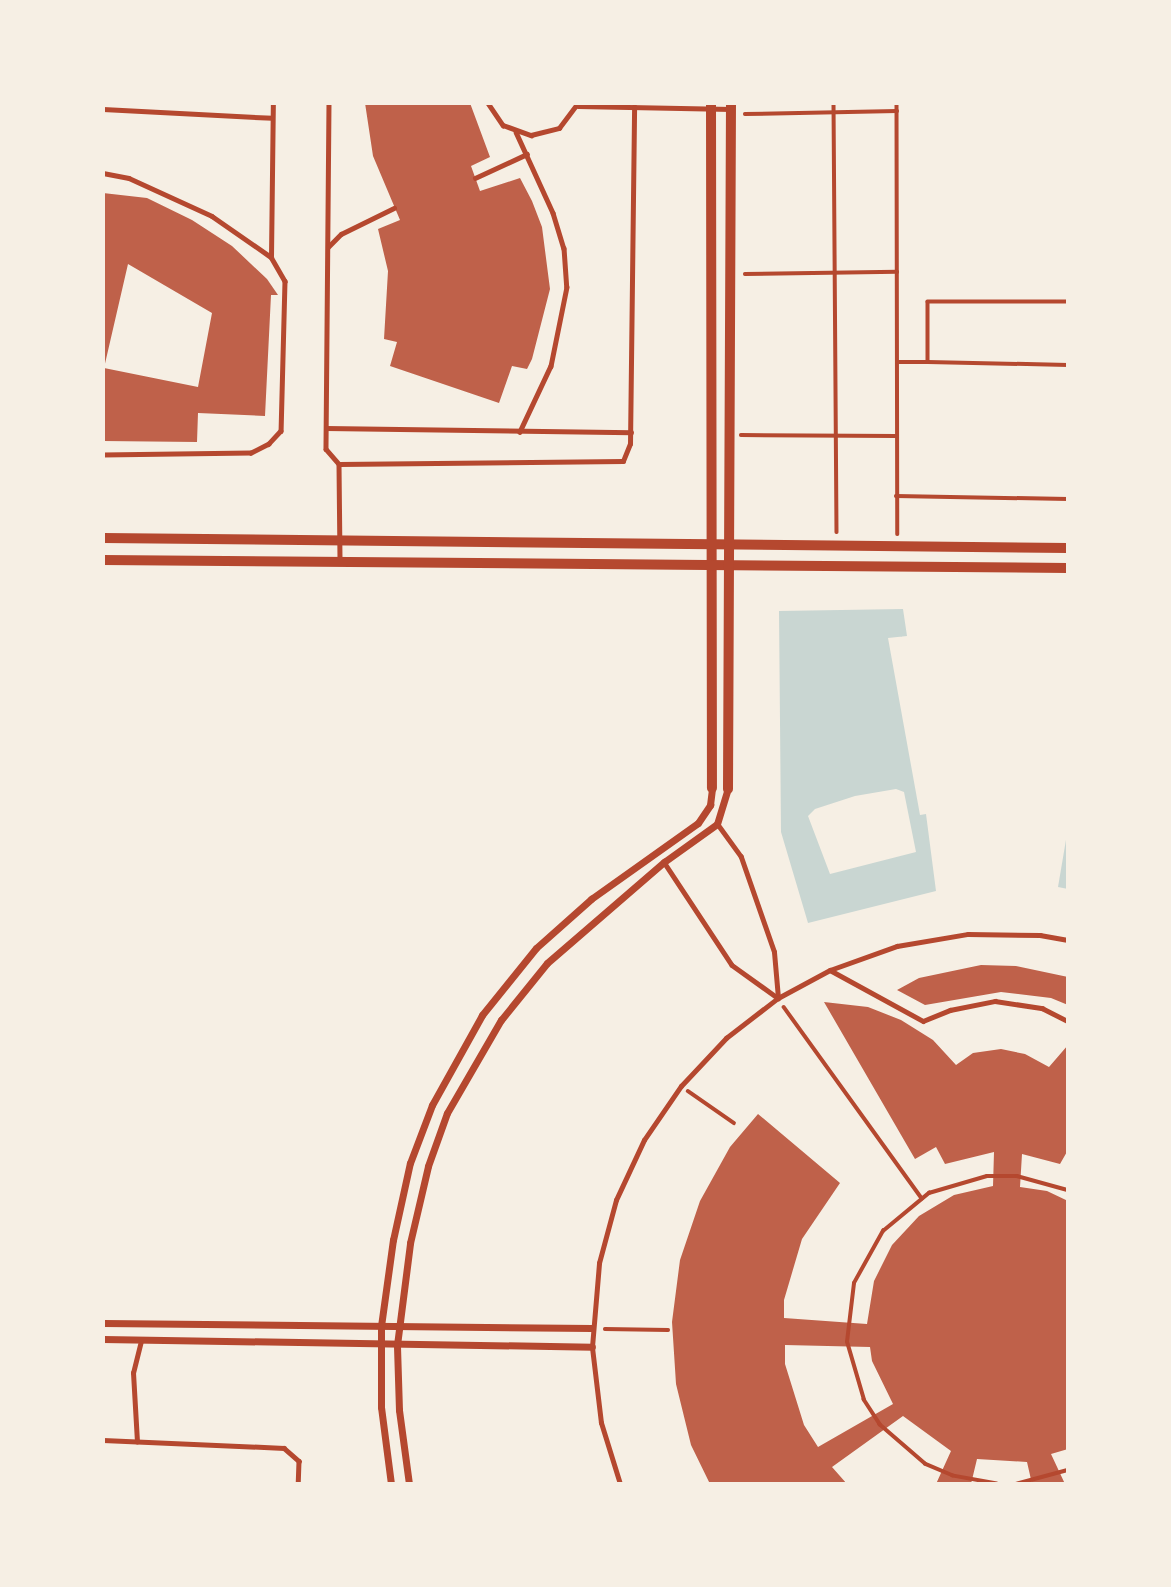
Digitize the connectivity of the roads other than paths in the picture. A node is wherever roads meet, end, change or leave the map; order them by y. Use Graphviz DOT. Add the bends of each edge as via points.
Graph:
graph roads {
  1 [pos="273,103"];
  2 [pos="329,103"];
  3 [pos="488,103"];
  4 [pos="578,104"];
  5 [pos="711,106"];
  6 [pos="634,107"];
  7 [pos="103,109"];
  8 [pos="731,109"];
  9 [pos="272,118"];
  10 [pos="516,132"];
  11 [pos="527,154"];
  12 [pos="103,173"];
  13 [pos="475,178"];
  14 [pos="394,208"];
  15 [pos="328,248"];
  16 [pos="271,257"];
  17 [pos="326,428"];
  18 [pos="520,432"];
  19 [pos="631,432"];
  20 [pos="103,455"];
  21 [pos="339,464"];
  22 [pos="103,538"];
  23 [pos="340,539"];
  24 [pos="709,543"];
  25 [pos="732,544"];
  26 [pos="1068,548"];
  27 [pos="103,560"];
  28 [pos="340,562"];
  29 [pos="709,565"];
  30 [pos="731,565"];
  31 [pos="1068,569"];
  32 [pos="712,788"];
  33 [pos="728,789"];
  34 [pos="717,824"];
  35 [pos="664,862"];
  36 [pos="1068,940"];
  37 [pos="830,970"];
  38 [pos="778,998"];
  39 [pos="1068,1021"];
  40 [pos="103,1323"];
  41 [pos="381,1326"];
  42 [pos="400,1327"];
  43 [pos="592,1328"];
  44 [pos="103,1339"];
  45 [pos="141,1340"];
  46 [pos="380,1345"];
  47 [pos="397,1345"];
  48 [pos="592,1347"];
  49 [pos="103,1440"];
  50 [pos="137,1442"];
  51 [pos="298,1484"];
  52 [pos="391,1484"];
  53 [pos="409,1484"];
  54 [pos="620,1484"];
  1 -- 9 [label="lane"];
  2 -- 15 [label="lane"];
  3 -- 10 [label="lane" via="503,125"];
  4 -- 6 [label="lane"];
  4 -- 10 [label="lane" via="570,118 552,131"];
  5 -- 6 [label="lane"];
  5 -- 8 [label="lane"];
  5 -- 24 [label="street"];
  6 -- 19 [label="lane"];
  7 -- 9 [label="lane"];
  8 -- 25 [label="street"];
  9 -- 16 [label="lane"];
  10 -- 11 [label="lane"];
  11 -- 13 [label="lane"];
  11 -- 18 [label="lane" via="564,248 567,287 551,366"];
  12 -- 16 [label="lane" via="176,197 223,222"];
  14 -- 15 [label="lane" via="341,234"];
  15 -- 17 [label="lane"];
  16 -- 20 [label="lane" via="285,281 281,431 251,453"];
  17 -- 18 [label="lane"];
  17 -- 21 [label="lane" via="326,449"];
  18 -- 19 [label="lane"];
  19 -- 21 [label="lane" via="622,461"];
  21 -- 23 [label="lane"];
  22 -- 23 [label="street"];
  23 -- 24 [label="street"];
  23 -- 28 [label="lane"];
  24 -- 25 [label="street"];
  24 -- 29 [label="street"];
  25 -- 26 [label="street"];
  25 -- 30 [label="street"];
  27 -- 28 [label="street"];
  28 -- 29 [label="street"];
  29 -- 30 [label="street"];
  29 -- 32 [label="street"];
  30 -- 31 [label="street"];
  30 -- 33 [label="street"];
  32 -- 41 [label="street" via="703,818 591,899 536,948 482,1015 432,1105 410,1163"];
  33 -- 34 [label="street"];
  34 -- 35 [label="street"];
  34 -- 38 [label="lane" via="741,858 770,940"];
  35 -- 38 [label="lane" via="733,965"];
  35 -- 42 [label="street" via="547,963 500,1020 471,1066 428,1166 410,1242"];
  36 -- 37 [label="lane" via="968,934 897,946"];
  37 -- 38 [label="lane"];
  37 -- 39 [label="lane" via="923,1021 995,1001 1042,1008"];
  38 -- 43 [label="lane" via="726,1038 681,1086 644,1140 616,1200 599,1263"];
  40 -- 41 [label="street"];
  41 -- 42 [label="street"];
  41 -- 46 [label="street"];
  42 -- 43 [label="street"];
  42 -- 47 [label="street"];
  43 -- 48 [label="lane"];
  44 -- 45 [label="street"];
  45 -- 46 [label="street"];
  45 -- 50 [label="lane" via="133,1373"];
  46 -- 47 [label="street"];
  46 -- 52 [label="street" via="381,1408"];
  47 -- 48 [label="street"];
  47 -- 53 [label="street" via="398,1410"];
  48 -- 54 [label="lane" via="601,1423"];
  49 -- 50 [label="lane"];
  50 -- 51 [label="lane" via="284,1448 299,1461"];
}
